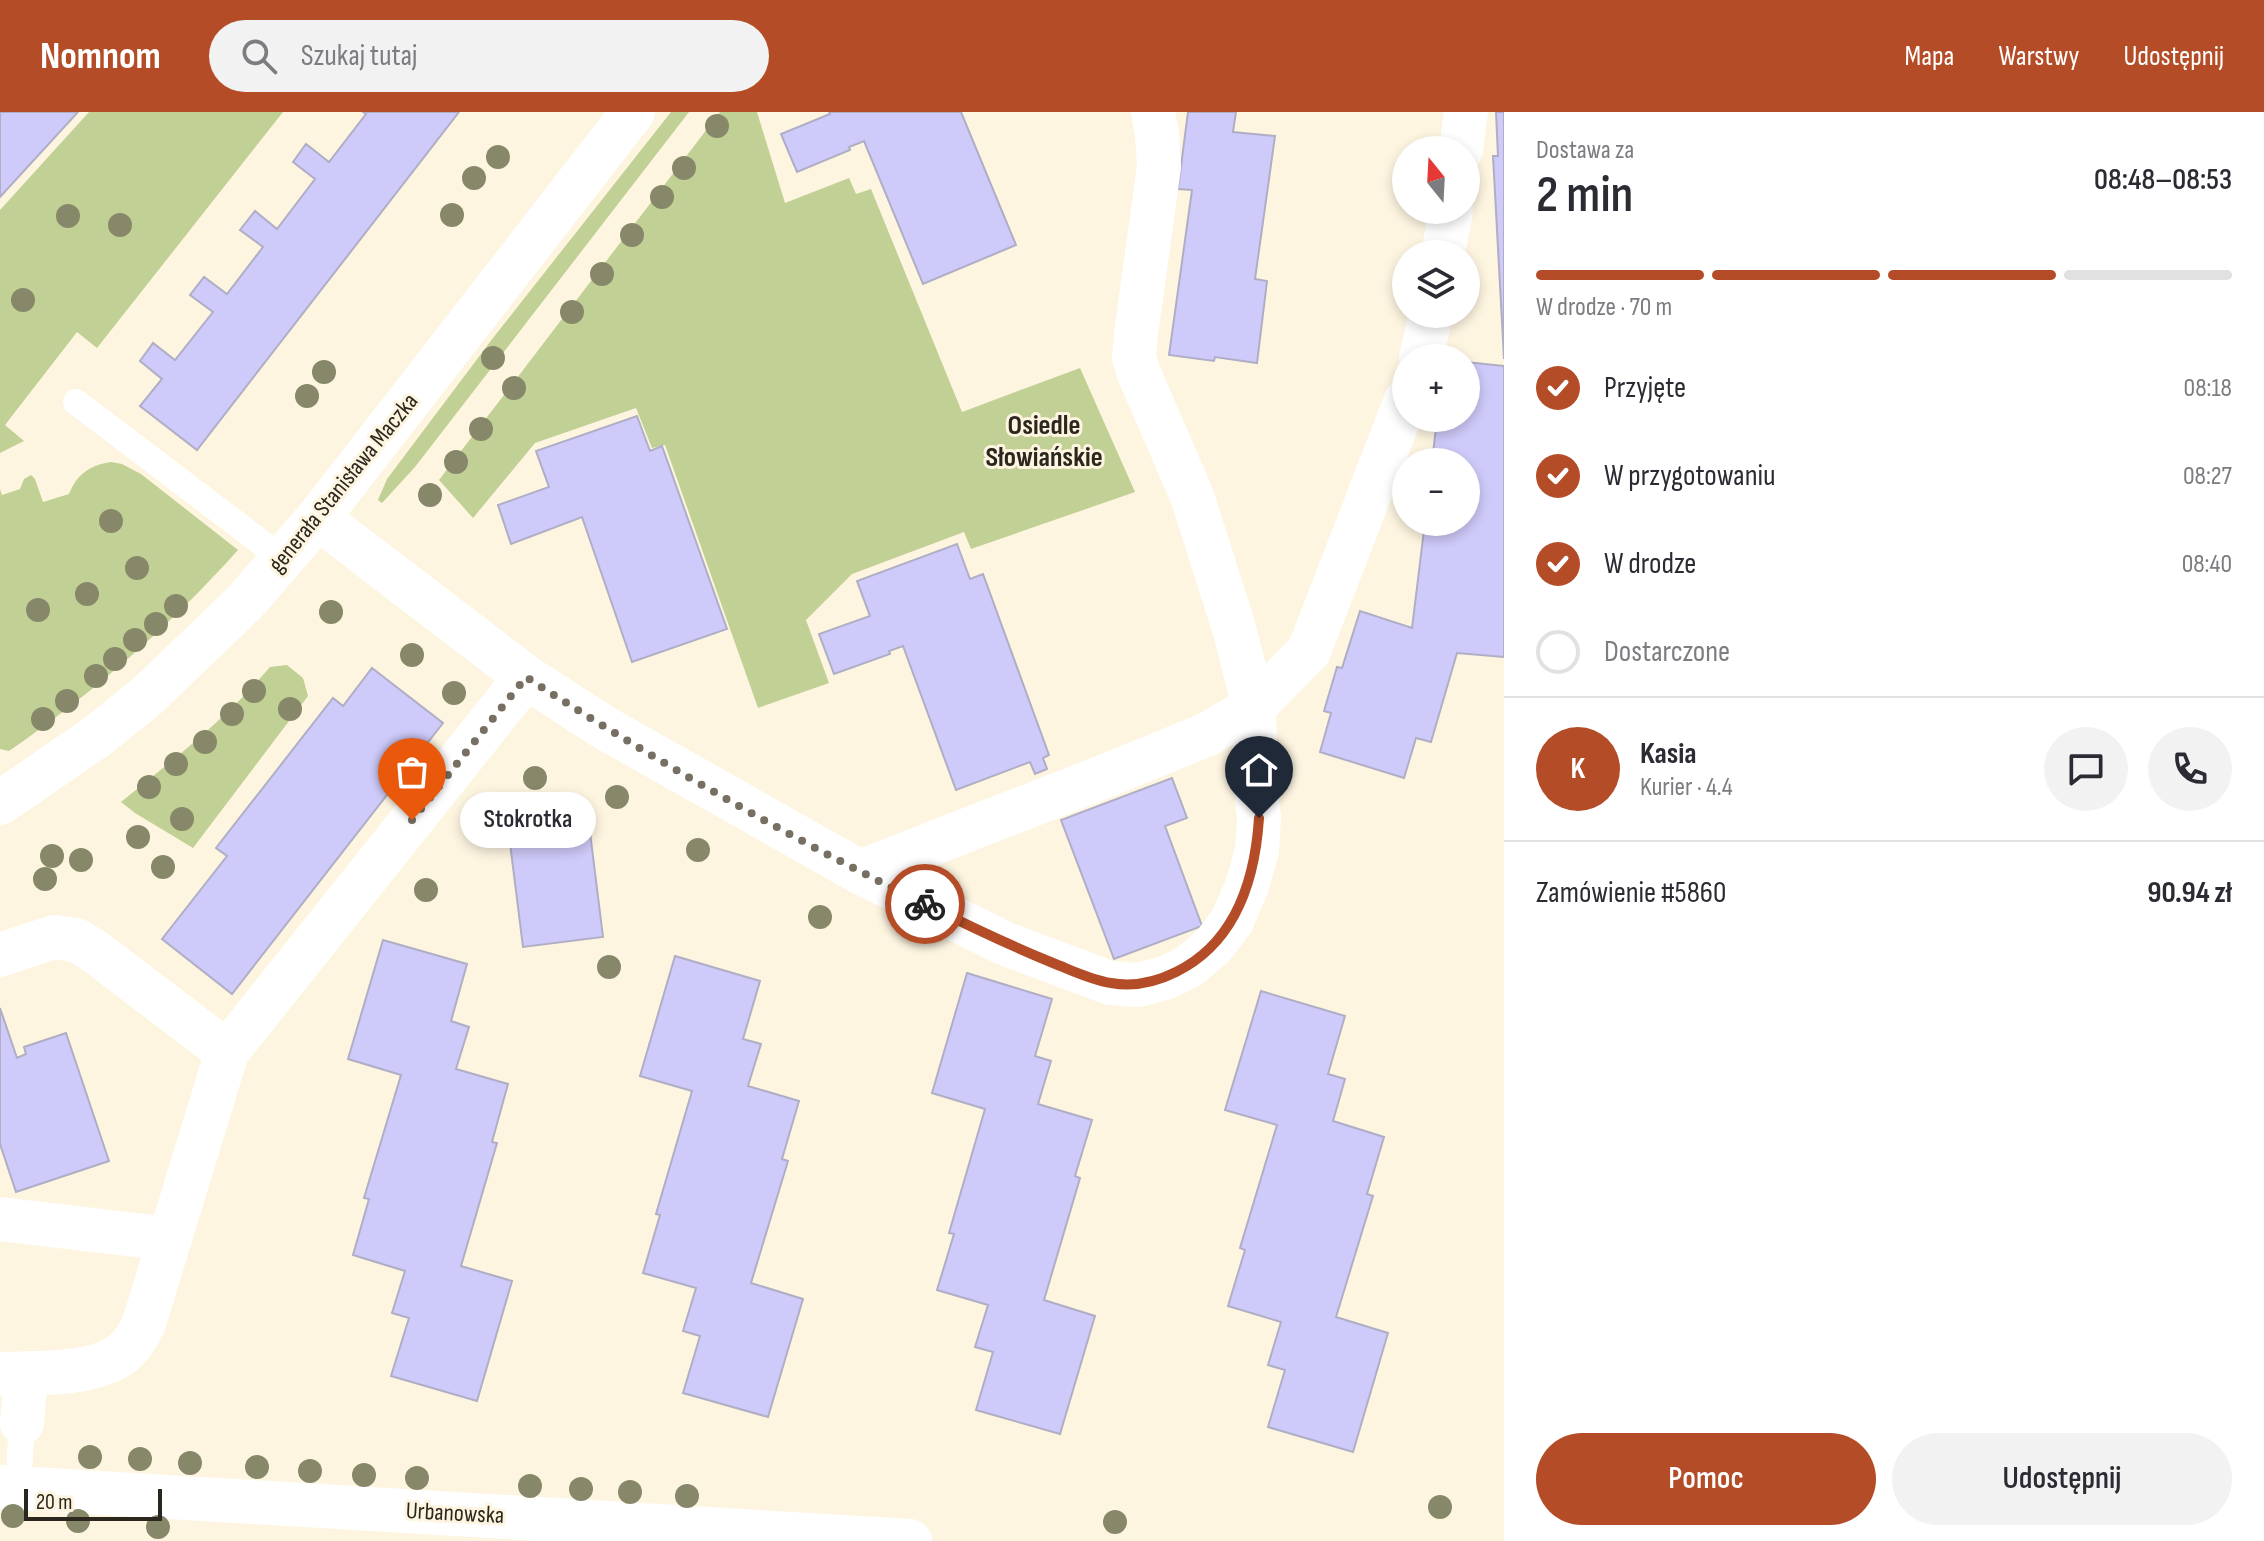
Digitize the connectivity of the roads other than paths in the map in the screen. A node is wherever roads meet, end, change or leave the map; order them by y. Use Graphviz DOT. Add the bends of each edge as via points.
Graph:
graph roads {
  1 [pos="633,112"];
  2 [pos="1153,112"];
  3 [pos="1466,112"];
  4 [pos="1463,136"];
  5 [pos="76,402"];
  6 [pos="1394,432"];
  7 [pos="318,518"];
  8 [pos="283,559"];
  9 [pos="526,677"];
  10 [pos="1254,707"];
  11 [pos="1,801"];
  12 [pos="860,872"];
  13 [pos="0,955"];
  14 [pos="227,1052"];
  15 [pos="0,1219"];
  16 [pos="170,1239"];
  17 [pos="13,1373"];
  18 [pos="22,1423"];
  19 [pos="9,1487"];
  20 [pos="910,1541"];
  1 -- 7 [label="street, generała Stanisława Maczka"];
  2 -- 10 [label="street" via="1159,167 1134,357 1192,496"];
  3 -- 4 [label="street"];
  5 -- 8 [label="lane"];
  6 -- 10 [label="street" via="1309,651"];
  7 -- 8 [label="street, generała Stanisława Maczka"];
  7 -- 9 [label="street"];
  8 -- 11 [label="street, generała Stanisława Maczka" via="146,697"];
  9 -- 12 [label="street" via="605,728"];
  9 -- 14 [label="street"];
  10 -- 12 [label="street" via="1208,734"];
  10 -- 12 [label="street" via="1259,818 1248,883 1219,940 1188,967 1165,978 1138,985 1110,983 1073,971"];
  13 -- 14 [label="street" via="54,937 76,940"];
  14 -- 16 [label="street"];
  15 -- 16 [label="street"];
  16 -- 17 [label="street" via="144,1323 122,1353 100,1365"];
  17 -- 18 [label="street"];
  18 -- 19 [label="lane"];
  19 -- 20 [label="street, Urbanowska"];
}
